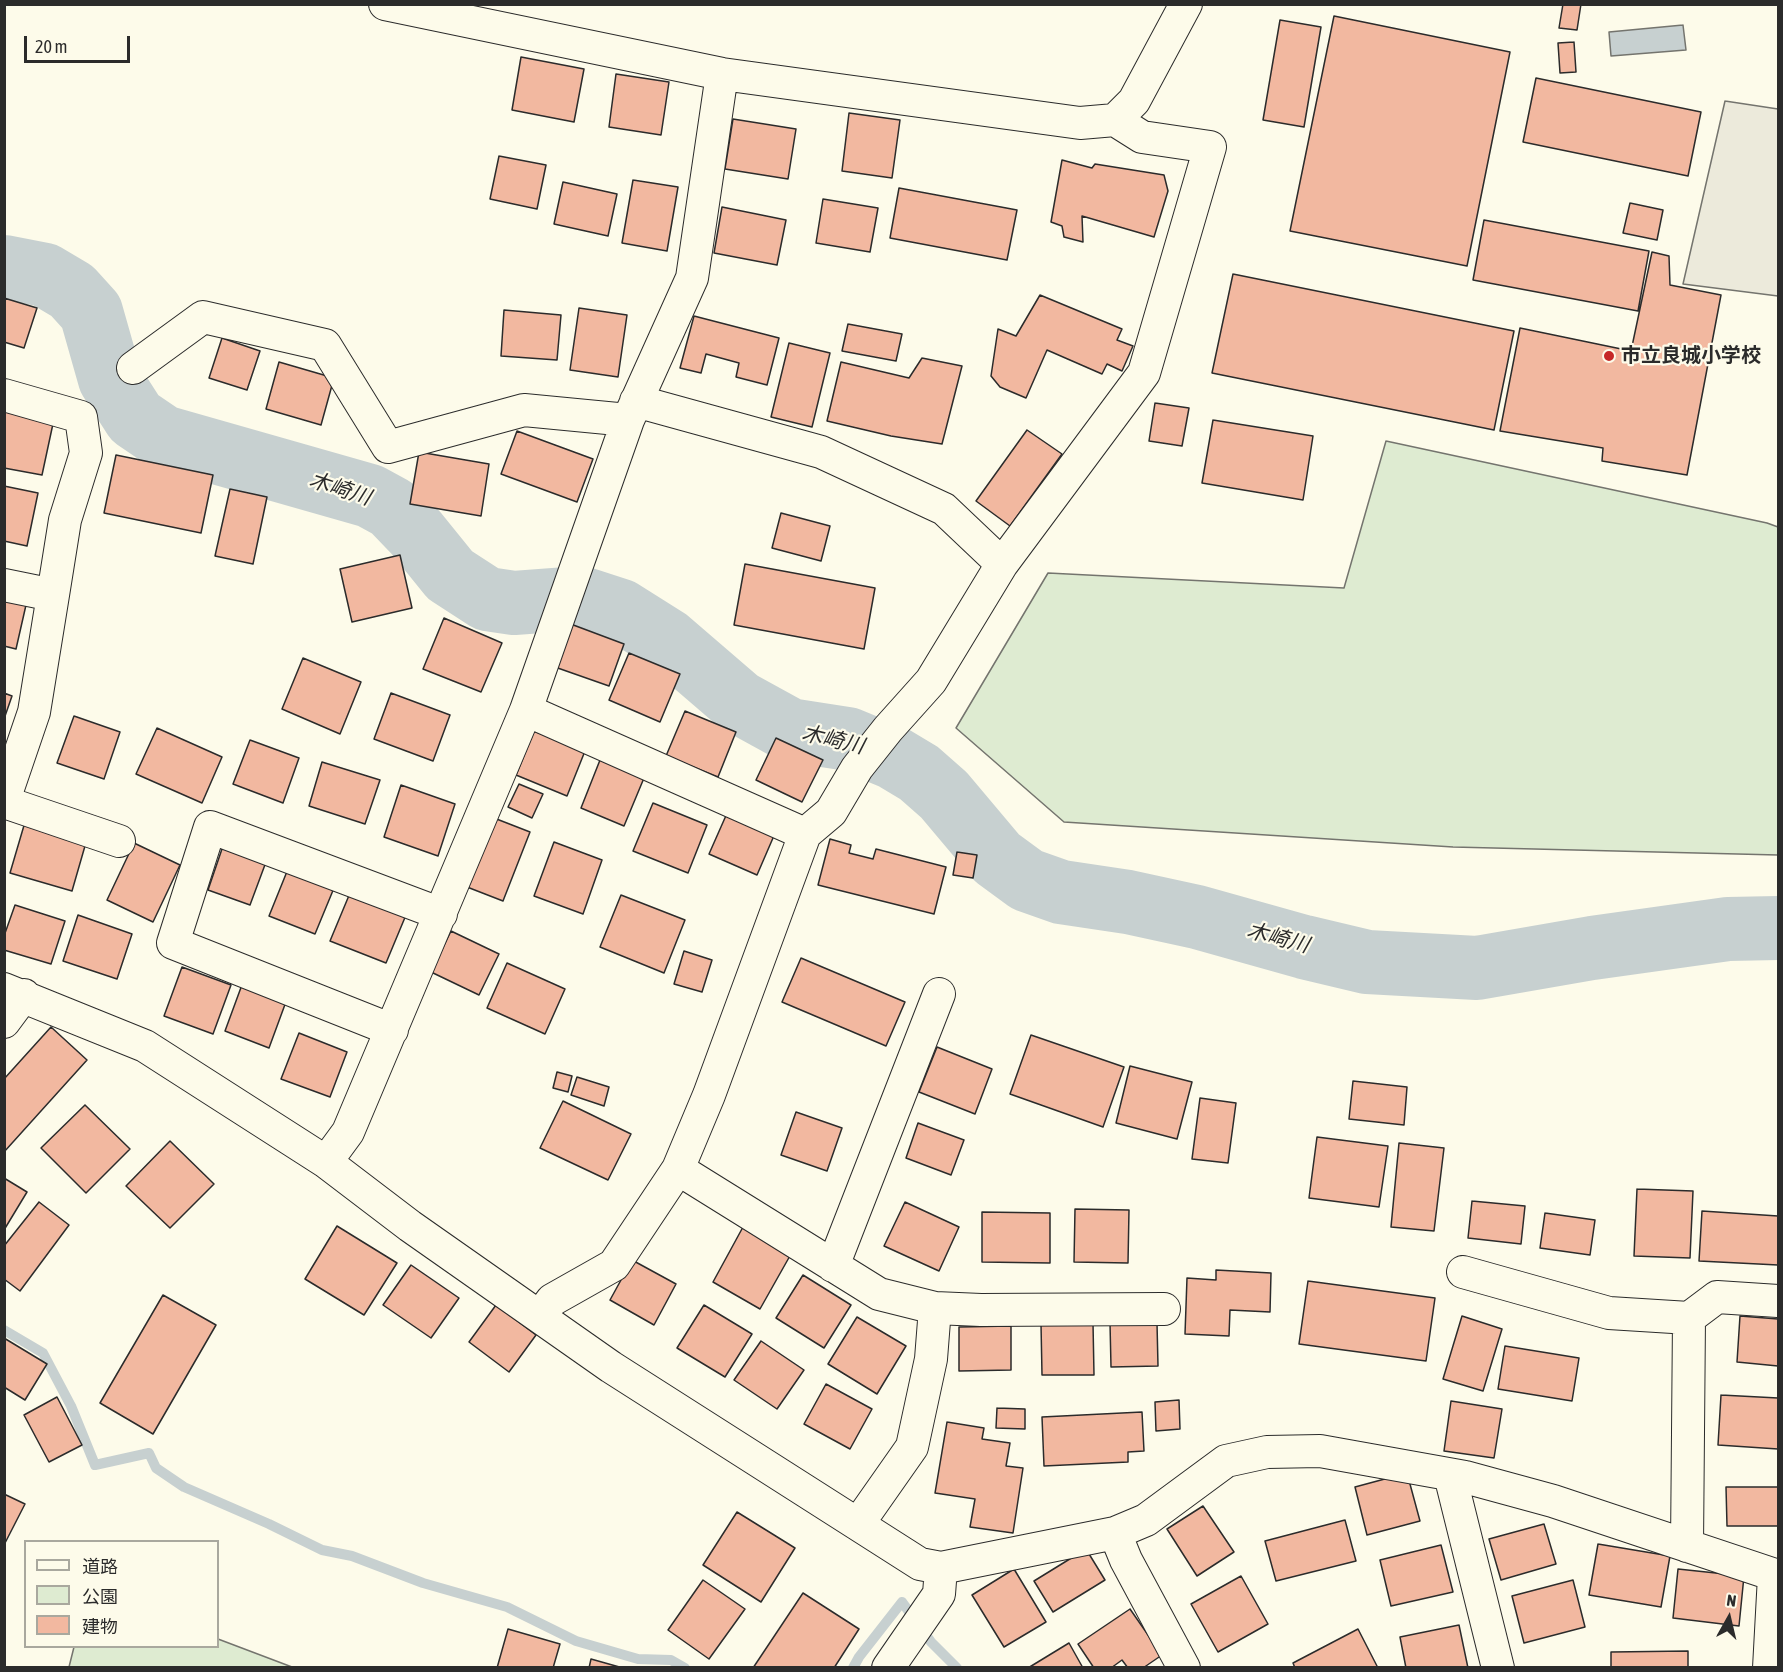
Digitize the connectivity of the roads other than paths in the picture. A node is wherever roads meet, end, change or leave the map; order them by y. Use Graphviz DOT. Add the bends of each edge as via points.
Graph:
graph roads {
  1 [pos="385,4"];
  2 [pos="1185,4"];
  3 [pos="722,74"];
  4 [pos="1115,120"];
  5 [pos="133,368"];
  6 [pos="4,395"];
  7 [pos="632,411"];
  8 [pos="1002,564"];
  9 [pos="4,585"];
  10 [pos="53,595"];
  11 [pos="526,710"];
  12 [pos="4,801"];
  13 [pos="805,834"];
  14 [pos="119,841"];
  15 [pos="441,914"];
  16 [pos="14,992"];
  17 [pos="939,994"];
  18 [pos="4,1023"];
  19 [pos="392,1030"];
  20 [pos="326,1162"];
  21 [pos="678,1169"];
  22 [pos="833,1266"];
  23 [pos="1463,1272"];
  24 [pos="1779,1301"];
  25 [pos="935,1308"];
  26 [pos="1164,1309"];
  27 [pos="540,1316"];
  28 [pos="1689,1318"];
  29 [pos="1450,1475"];
  30 [pos="858,1524"];
  31 [pos="1115,1533"];
  32 [pos="1688,1546"];
  33 [pos="941,1568"];
  34 [pos="1776,1576"];
  35 [pos="888,1668"];
  36 [pos="1184,1668"];
  37 [pos="1498,1668"];
  38 [pos="1769,1668"];
  1 -- 3 [label="street"];
  2 -- 4 [label="street" via="1134,101"];
  3 -- 4 [label="street" via="1080,123"];
  3 -- 7 [label="street" via="692,278"];
  4 -- 8 [label="street" via="1142,137 1210,147 1144,374"];
  5 -- 7 [label="street" via="203,317 325,345 388,447 524,410"];
  6 -- 10 [label="street" via="81,417 86,453 65,520"];
  7 -- 8 [label="street" via="821,452 944,508"];
  7 -- 11 [label="street"];
  8 -- 13 [label="street" via="931,681 857,768 831,812"];
  9 -- 10 [label="street"];
  10 -- 12 [label="street" via="34,712"];
  11 -- 13 [label="street"];
  11 -- 15 [label="street"];
  12 -- 14 [label="street"];
  13 -- 21 [label="street"];
  15 -- 19 [label="street"];
  15 -- 19 [label="street" via="210,827 173,943"];
  16 -- 18 [label="street"];
  16 -- 20 [label="street" via="145,1046"];
  17 -- 22 [label="street"];
  19 -- 20 [label="street" via="348,1132"];
  20 -- 27 [label="street"];
  21 -- 22 [label="street"];
  21 -- 27 [label="street" via="614,1265 552,1300"];
  22 -- 25 [label="street" via="879,1294"];
  23 -- 28 [label="street" via="1609,1313"];
  24 -- 28 [label="street" via="1718,1297"];
  25 -- 26 [label="street"];
  25 -- 30 [label="street" via="931,1359 912,1447"];
  27 -- 30 [label="street"];
  28 -- 32 [label="street"];
  29 -- 31 [label="street" via="1320,1451 1267,1452 1226,1461 1146,1520"];
  29 -- 32 [label="street" via="1553,1501"];
  29 -- 37 [label="street"];
  30 -- 33 [label="street" via="920,1564"];
  31 -- 33 [label="street"];
  31 -- 36 [label="street"];
  32 -- 34 [label="street"];
  33 -- 35 [label="street" via="939,1594"];
  34 -- 38 [label="street"];
}
